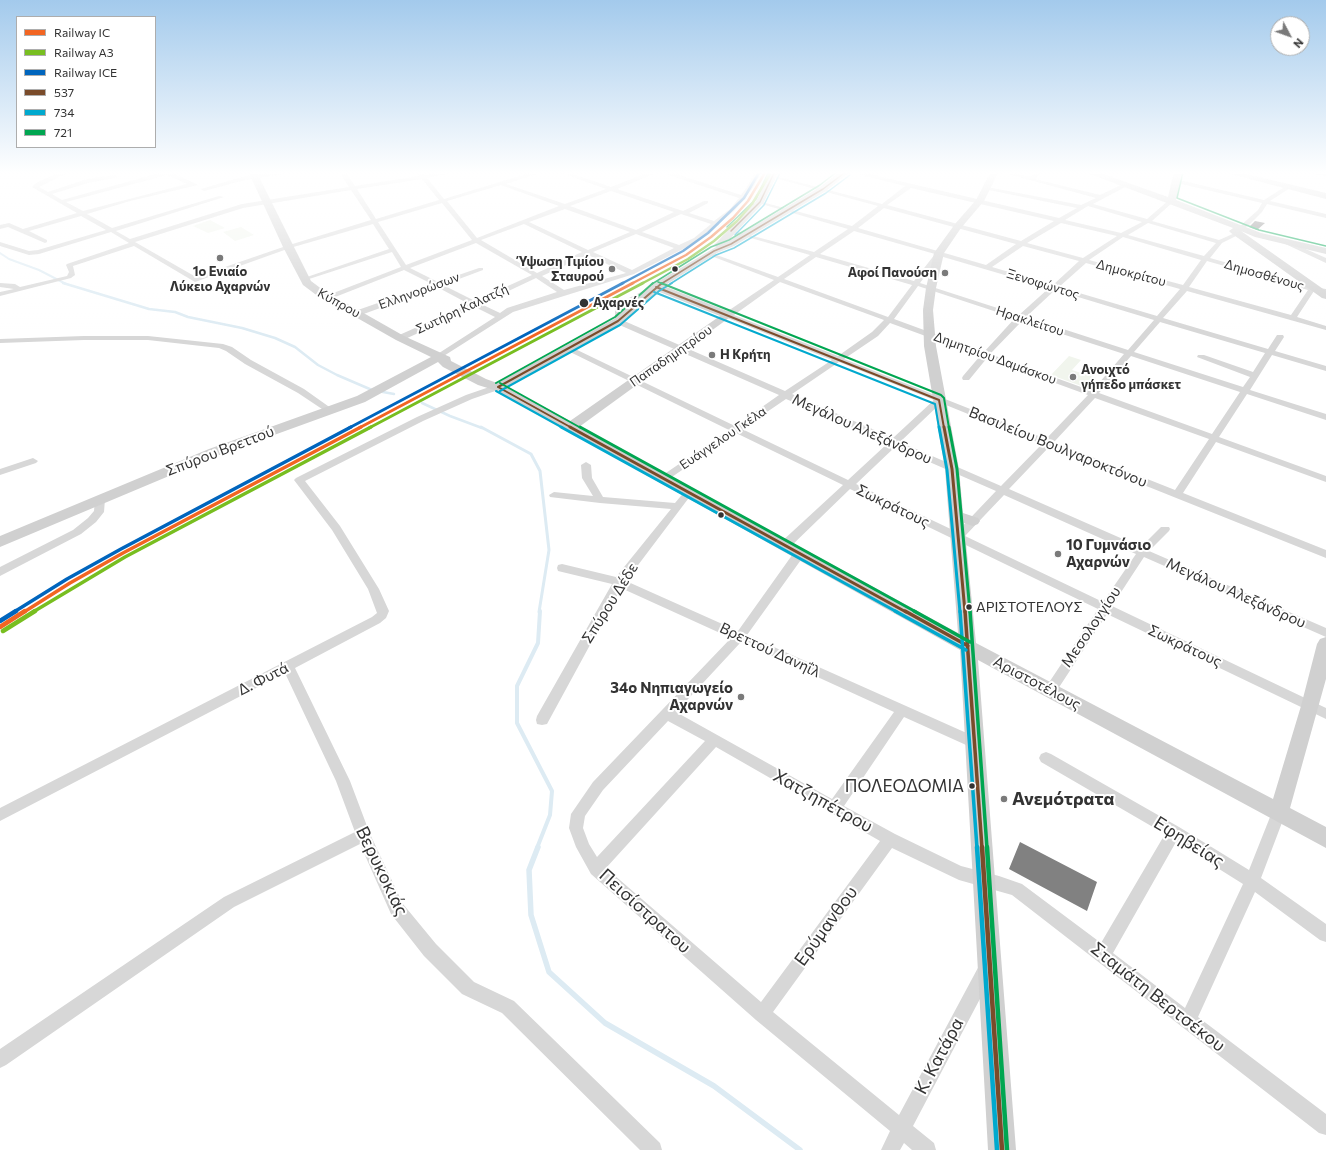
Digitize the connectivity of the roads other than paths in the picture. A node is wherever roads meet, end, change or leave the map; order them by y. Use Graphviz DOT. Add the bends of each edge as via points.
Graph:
graph roads {
  1 [pos="44,225"];
  2 [pos="102,225"];
  3 [pos="129,225"];
  4 [pos="185,225"];
  5 [pos="278,225"];
  6 [pos="365,225"];
  7 [pos="376,225"];
  8 [pos="463,225"];
  9 [pos="517,225"];
  10 [pos="530,225"];
  11 [pos="616,225"];
  12 [pos="653,225"];
  13 [pos="716,225"];
  14 [pos="738,225"];
  15 [pos="763,225"];
  16 [pos="837,225"];
  17 [pos="858,225"];
  18 [pos="953,225"];
  19 [pos="1053,225"];
  20 [pos="1080,225"];
  21 [pos="1141,225"];
  22 [pos="1161,225"];
  23 [pos="1228,225"];
  24 [pos="1246,225"];
  25 [pos="958,226"];
  26 [pos="0,227"];
  27 [pos="852,229"];
  28 [pos="111,230"];
  29 [pos="23,231"];
  30 [pos="732,231"];
  31 [pos="1239,231"];
  32 [pos="636,232"];
  33 [pos="746,235"];
  34 [pos="1122,235"];
  35 [pos="476,240"];
  36 [pos="45,241"];
  37 [pos="1283,241"];
  38 [pos="132,242"];
  39 [pos="1220,242"];
  40 [pos="0,244"];
  41 [pos="1021,244"];
  42 [pos="288,248"];
  43 [pos="681,248"];
  44 [pos="392,250"];
  45 [pos="1326,251"];
  46 [pos="588,252"];
  47 [pos="711,253"];
  48 [pos="939,253"];
  49 [pos="815,254"];
  50 [pos="1206,258"];
  51 [pos="1085,260"];
  52 [pos="1326,261"];
  53 [pos="987,267"];
  54 [pos="405,268"];
  55 [pos="480,268"];
  56 [pos="632,273"];
  57 [pos="536,275"];
  58 [pos="304,279"];
  59 [pos="779,280"];
  60 [pos="437,284"];
  61 [pos="917,284"];
  62 [pos="0,285"];
  63 [pos="656,287"];
  64 [pos="931,288"];
  65 [pos="1054,288"];
  66 [pos="1185,288"];
  67 [pos="19,290"];
  68 [pos="1321,291"];
  69 [pos="563,293"];
  70 [pos="0,294"];
  71 [pos="327,297"];
  72 [pos="475,303"];
  73 [pos="358,313"];
  74 [pos="728,315"];
  75 [pos="499,316"];
  76 [pos="1020,318"];
  77 [pos="1293,318"];
  78 [pos="1158,319"];
  79 [pos="888,320"];
  80 [pos="618,321"];
  81 [pos="1326,328"];
  82 [pos="929,334"];
  83 [pos="1280,337"];
  84 [pos="400,338"];
  85 [pos="0,341"];
  86 [pos="568,349"];
  87 [pos="681,349"];
  88 [pos="1270,352"];
  89 [pos="1129,353"];
  90 [pos="985,355"];
  91 [pos="1201,356"];
  92 [pos="439,357"];
  93 [pos="839,360"];
  94 [pos="1326,369"];
  95 [pos="1255,376"];
  96 [pos="966,378"];
  97 [pos="635,381"];
  98 [pos="498,388"];
  99 [pos="1245,390"];
  100 [pos="1094,394"];
  101 [pos="786,395"];
  102 [pos="939,400"];
  103 [pos="331,411"];
  104 [pos="1326,417"];
  105 [pos="570,427"];
  106 [pos="736,430"];
  107 [pos="1214,439"];
  108 [pos="893,443"];
  109 [pos="1047,443"];
  110 [pos="33,461"];
  111 [pos="586,465"];
  112 [pos="952,469"];
  113 [pos="0,472"];
  114 [pos="663,479"];
  115 [pos="1326,479"];
  116 [pos="849,485"];
  117 [pos="1002,490"];
  118 [pos="688,493"];
  119 [pos="554,495"];
  120 [pos="1177,495"];
  121 [pos="100,499"];
  122 [pos="600,500"];
  123 [pos="678,506"];
  124 [pos="956,516"];
  125 [pos="973,521"];
  126 [pos="1165,529"];
  127 [pos="958,537"];
  128 [pos="0,542"];
  129 [pos="784,546"];
  130 [pos="1143,551"];
  131 [pos="799,554"];
  132 [pos="1326,554"];
  133 [pos="562,568"];
  134 [pos="0,572"];
  135 [pos="620,582"];
  136 [pos="1104,608"];
  137 [pos="1326,633"];
  138 [pos="740,636"];
  139 [pos="1326,644"];
  140 [pos="968,646"];
  141 [pos="288,666"];
  142 [pos="1050,691"];
  143 [pos="902,710"];
  144 [pos="1318,710"];
  145 [pos="666,713"];
  146 [pos="542,720"];
  147 [pos="714,740"];
  148 [pos="975,743"];
  149 [pos="1046,758"];
  150 [pos="834,807"];
  151 [pos="1279,812"];
  152 [pos="0,815"];
  153 [pos="1174,832"];
  154 [pos="363,835"];
  155 [pos="1326,838"];
  156 [pos="890,839"];
  157 [pos="596,869"];
  158 [pos="984,879"];
  159 [pos="1252,881"];
  160 [pos="1326,934"];
  161 [pos="1103,955"];
  162 [pos="990,962"];
  163 [pos="762,1014"];
  164 [pos="1188,1021"];
  165 [pos="0,1059"];
  166 [pos="1326,1126"];
  167 [pos="900,1129"];
  168 [pos="653,1150"];
  169 [pos="890,1150"];
  170 [pos="927,1150"];
  171 [pos="1002,1150"];
  1 -- 29 [label="street"];
  2 -- 28 [label="street"];
  3 -- 28 [label="street"];
  4 -- 38 [label="street"];
  5 -- 42 [label="street, Κύπρου"];
  6 -- 42 [label="street"];
  7 -- 44 [label="street"];
  8 -- 35 [label="street"];
  9 -- 35 [label="street"];
  10 -- 46 [label="street"];
  11 -- 32 [label="street"];
  12 -- 32 [label="street, Σωτήρη Καλατζή"];
  13 -- 43 [label="street"];
  14 -- 30 [label="street"];
  15 -- 33 [label="street"];
  16 -- 27 [label="street, Ξενοφώντος"];
  17 -- 27 [label="street, Παπαδημητρίου"];
  18 -- 25 [label="street, Δημοκρίτου"];
  19 -- 41 [label="street"];
  20 -- 34 [label="street, Δημοσθένους"];
  21 -- 34 [label="street"];
  22 -- 39 [label="street"];
  23 -- 31 [label="street"];
  24 -- 31 [label="street"];
  25 -- 41 [label="street, Δημοκρίτου"];
  25 -- 48 [label="street"];
  26 -- 29 [label="street" via="9,225"];
  27 -- 48 [label="street, Ξενοφώντος"];
  27 -- 49 [label="street, Παπαδημητρίου"];
  28 -- 38 [label="street"];
  28 -- 40 [label="street" via="33,253"];
  29 -- 36 [label="street"];
  30 -- 33 [label="street, Ηρακλείτου"];
  30 -- 47 [label="street"];
  31 -- 37 [label="street"];
  31 -- 39 [label="street"];
  31 -- 68 [label="street"];
  32 -- 43 [label="street"];
  32 -- 46 [label="street, Σωτήρη Καλατζή"];
  33 -- 47 [label="street"];
  33 -- 49 [label="street, Ηρακλείτου"];
  34 -- 50 [label="street, Δημοσθένους"];
  34 -- 51 [label="street"];
  35 -- 54 [label="street"];
  35 -- 57 [label="street"];
  37 -- 45 [label="street"];
  37 -- 52 [label="street"];
  38 -- 42 [label="street" via="192,279"];
  38 -- 67 [label="street" via="69,265 72,275 63,279"];
  39 -- 50 [label="street"];
  41 -- 51 [label="street, Δημοκρίτου"];
  41 -- 53 [label="street"];
  42 -- 58 [label="street, Κύπρου"];
  43 -- 56 [label="street"];
  44 -- 54 [label="street"];
  44 -- 58 [label="street"];
  46 -- 56 [label="street"];
  46 -- 57 [label="street, Σωτήρη Καλατζή"];
  47 -- 59 [label="street, Δημητρίου Δαμάσκου"];
  47 -- 63 [label="street"];
  48 -- 53 [label="street, Ξενοφώντος"];
  48 -- 61 [label="street, Ευάγγελου Γκέλα"];
  48 -- 64 [label="street"];
  49 -- 59 [label="street, Παπαδημητρίου"];
  49 -- 61 [label="street, Ηρακλείτου"];
  50 -- 66 [label="street"];
  50 -- 68 [label="street, Δημοσθένους"];
  51 -- 65 [label="street"];
  51 -- 66 [label="street, Δημοκρίτου"];
  53 -- 65 [label="street, Ξενοφώντος"];
  54 -- 60 [label="street"];
  54 -- 71 [label="street"];
  55 -- 60 [label="street, Ελληνορώσων"];
  56 -- 69 [label="street"];
  57 -- 69 [label="street"];
  57 -- 72 [label="street, Σωτήρη Καλατζή"];
  58 -- 71 [label="street, Κύπρου" via="313,289"];
  59 -- 74 [label="street, Παπαδημητρίου"];
  59 -- 79 [label="street, Δημητρίου Δαμάσκου"];
  60 -- 72 [label="street"];
  60 -- 73 [label="street, Ελληνορώσων"];
  61 -- 64 [label="street, Ηρακλείτου"];
  61 -- 79 [label="street, Ευάγγελου Γκέλα"];
  62 -- 67 [label="street" via="15,286"];
  63 -- 74 [label="street, Βασιλείου Βουλγαροκτόνου"];
  63 -- 80 [label="street"];
  64 -- 76 [label="street, Ηρακλείτου"];
  64 -- 82 [label="street" via="928,310"];
  65 -- 76 [label="street"];
  65 -- 78 [label="street, Ξενοφώντος"];
  66 -- 77 [label="street, Δημοκρίτου"];
  66 -- 78 [label="street"];
  67 -- 70 [label="street"];
  68 -- 77 [label="street"];
  69 -- 75 [label="street"];
  71 -- 73 [label="street, Κύπρου"];
  72 -- 75 [label="street"];
  72 -- 84 [label="street, Σωτήρη Καλατζή"];
  73 -- 84 [label="street, Κύπρου"];
  74 -- 87 [label="street, Παπαδημητρίου"];
  74 -- 93 [label="street, Βασιλείου Βουλγαροκτόνου"];
  75 -- 92 [label="street"];
  76 -- 89 [label="street, Ηρακλείτου"];
  76 -- 90 [label="street"];
  77 -- 81 [label="street, Δημοκρίτου"];
  78 -- 88 [label="street, Ξενοφώντος"];
  78 -- 89 [label="street"];
  79 -- 82 [label="street, Δημητρίου Δαμάσκου"];
  79 -- 93 [label="street, Ευάγγελου Γκέλα" via="875,334"];
  80 -- 86 [label="street"];
  80 -- 87 [label="street, Μεγάλου Αλεξάνδρου"];
  82 -- 90 [label="street, Δημητρίου Δαμάσκου"];
  82 -- 102 [label="street"];
  83 -- 88 [label="street"];
  84 -- 92 [label="street, Κύπρου"];
  85 -- 103 [label="street" via="148,338 220,346 301,391"];
  86 -- 97 [label="street, Σωκράτους"];
  86 -- 98 [label="street"];
  87 -- 97 [label="street, Παπαδημητρίου"];
  87 -- 101 [label="street, Μεγάλου Αλεξάνδρου"];
  88 -- 94 [label="street, Ξενοφώντος"];
  88 -- 95 [label="street"];
  89 -- 99 [label="street, Ηρακλείτου"];
  89 -- 100 [label="street"];
  90 -- 96 [label="street"];
  90 -- 100 [label="street, Δημητρίου Δαμάσκου"];
  91 -- 95 [label="street"];
  92 -- 98 [label="street, Κύπρου" via="456,369"];
  92 -- 103 [label="street, Σπύρου Βρεττού" via="393,383"];
  93 -- 101 [label="street, Ευάγγελου Γκέλα"];
  93 -- 102 [label="street, Βασιλείου Βουλγαροκτόνου"];
  95 -- 99 [label="street"];
  97 -- 105 [label="street, Παπαδημητρίου"];
  97 -- 106 [label="street, Σωκράτους"];
  98 -- 105 [label="street, Αριστοτέλους"];
  98 -- 141 [label="street, Δ. Φυτά" via="469,397 433,413 300,480 340,534 383,611 376,620"];
  99 -- 104 [label="street, Ηρακλείτου"];
  99 -- 107 [label="street"];
  100 -- 107 [label="street, Δημητρίου Δαμάσκου"];
  100 -- 109 [label="street"];
  101 -- 106 [label="street, Ευάγγελου Γκέλα"];
  101 -- 108 [label="street, Μεγάλου Αλεξάνδρου"];
  102 -- 108 [label="street"];
  102 -- 109 [label="street, Βασιλείου Βουλγαροκτόνου"];
  102 -- 112 [label="street"];
  103 -- 121 [label="street, Σπύρου Βρεττού" via="214,452"];
  105 -- 114 [label="street, Αριστοτέλους"];
  106 -- 114 [label="street, Ευάγγελου Γκέλα"];
  106 -- 116 [label="street, Σωκράτους"];
  107 -- 115 [label="street, Δημητρίου Δαμάσκου"];
  107 -- 120 [label="street"];
  108 -- 112 [label="street, Μεγάλου Αλεξάνδρου"];
  108 -- 116 [label="street"];
  109 -- 117 [label="street"];
  109 -- 120 [label="street, Βασιλείου Βουλγαροκτόνου"];
  110 -- 113 [label="street"];
  111 -- 122 [label="street" via="587,478"];
  112 -- 117 [label="street, Μεγάλου Αλεξάνδρου"];
  112 -- 124 [label="street"];
  114 -- 118 [label="street, Αριστοτέλους"];
  116 -- 127 [label="street, Σωκράτους"];
  116 -- 129 [label="street"];
  117 -- 125 [label="street"];
  117 -- 130 [label="street, Μεγάλου Αλεξάνδρου"];
  118 -- 123 [label="street, Σπύρου Δέδε"];
  118 -- 129 [label="street, Αριστοτέλους"];
  119 -- 122 [label="street"];
  120 -- 132 [label="street, Βασιλείου Βουλγαροκτόνου"];
  121 -- 128 [label="street, Σπύρου Βρεττού"];
  121 -- 134 [label="street" via="100,512 77,532"];
  122 -- 123 [label="street"];
  123 -- 135 [label="street, Σπύρου Δέδε"];
  124 -- 125 [label="street"];
  124 -- 127 [label="street"];
  125 -- 127 [label="street"];
  126 -- 130 [label="street, Μεσολογγίου"];
  127 -- 136 [label="street, Σωκράτους"];
  127 -- 140 [label="street"];
  129 -- 131 [label="street, Αριστοτέλους"];
  130 -- 136 [label="street, Μεσολογγίου"];
  130 -- 137 [label="street, Μεγάλου Αλεξάνδρου"];
  131 -- 138 [label="street, Πεισίστρατου"];
  131 -- 140 [label="street, Αριστοτέλους"];
  133 -- 135 [label="street, Βρεττού Δανηΐλ"];
  135 -- 138 [label="street, Βρεττού Δανηΐλ"];
  135 -- 146 [label="street, Σπύρου Δέδε"];
  136 -- 142 [label="street, Μεσολογγίου"];
  136 -- 144 [label="street, Σωκράτους"];
  138 -- 143 [label="street, Βρεττού Δανηΐλ"];
  138 -- 145 [label="street, Πεισίστρατου"];
  139 -- 144 [label="street"];
  140 -- 142 [label="street, Αριστοτέλους"];
  140 -- 148 [label="street"];
  141 -- 152 [label="street, Δ. Φυτά"];
  141 -- 154 [label="street, Βερυκοκιάς" via="343,781"];
  142 -- 151 [label="street, Αριστοτέλους"];
  143 -- 148 [label="street, Βρεττού Δανηΐλ"];
  143 -- 150 [label="street"];
  144 -- 151 [label="street"];
  145 -- 147 [label="street, Χατζηπέτρου"];
  145 -- 157 [label="street, Πεισίστρατου" via="598,786 578,814 576,828"];
  147 -- 150 [label="street, Χατζηπέτρου"];
  147 -- 157 [label="street"];
  148 -- 158 [label="street"];
  149 -- 153 [label="street, Εφηβείας"];
  150 -- 156 [label="street, Χατζηπέτρου"];
  151 -- 155 [label="street, Αριστοτέλους"];
  151 -- 159 [label="street"];
  153 -- 159 [label="street, Εφηβείας"];
  153 -- 161 [label="street"];
  154 -- 165 [label="street" via="229,902"];
  154 -- 168 [label="street, Βερυκοκιάς" via="397,909 430,950 468,988 508,1007"];
  156 -- 158 [label="street, Χατζηπέτρου" via="959,873"];
  156 -- 163 [label="street, Ερύμανθου"];
  157 -- 163 [label="street, Πεισίστρατου"];
  158 -- 161 [label="street, Σταμάτη Βερτσέκου" via="1017,890"];
  158 -- 162 [label="street"];
  159 -- 160 [label="street, Εφηβείας"];
  159 -- 164 [label="street"];
  161 -- 164 [label="street, Σταμάτη Βερτσέκου"];
  162 -- 167 [label="street, Κ. Κατάρα"];
  162 -- 171 [label="street"];
  163 -- 167 [label="street, Πεισίστρατου"];
  164 -- 166 [label="street, Σταμάτη Βερτσέκου"];
  167 -- 169 [label="street, Κ. Κατάρα"];
  167 -- 170 [label="street, Πεισίστρατου"];
}
